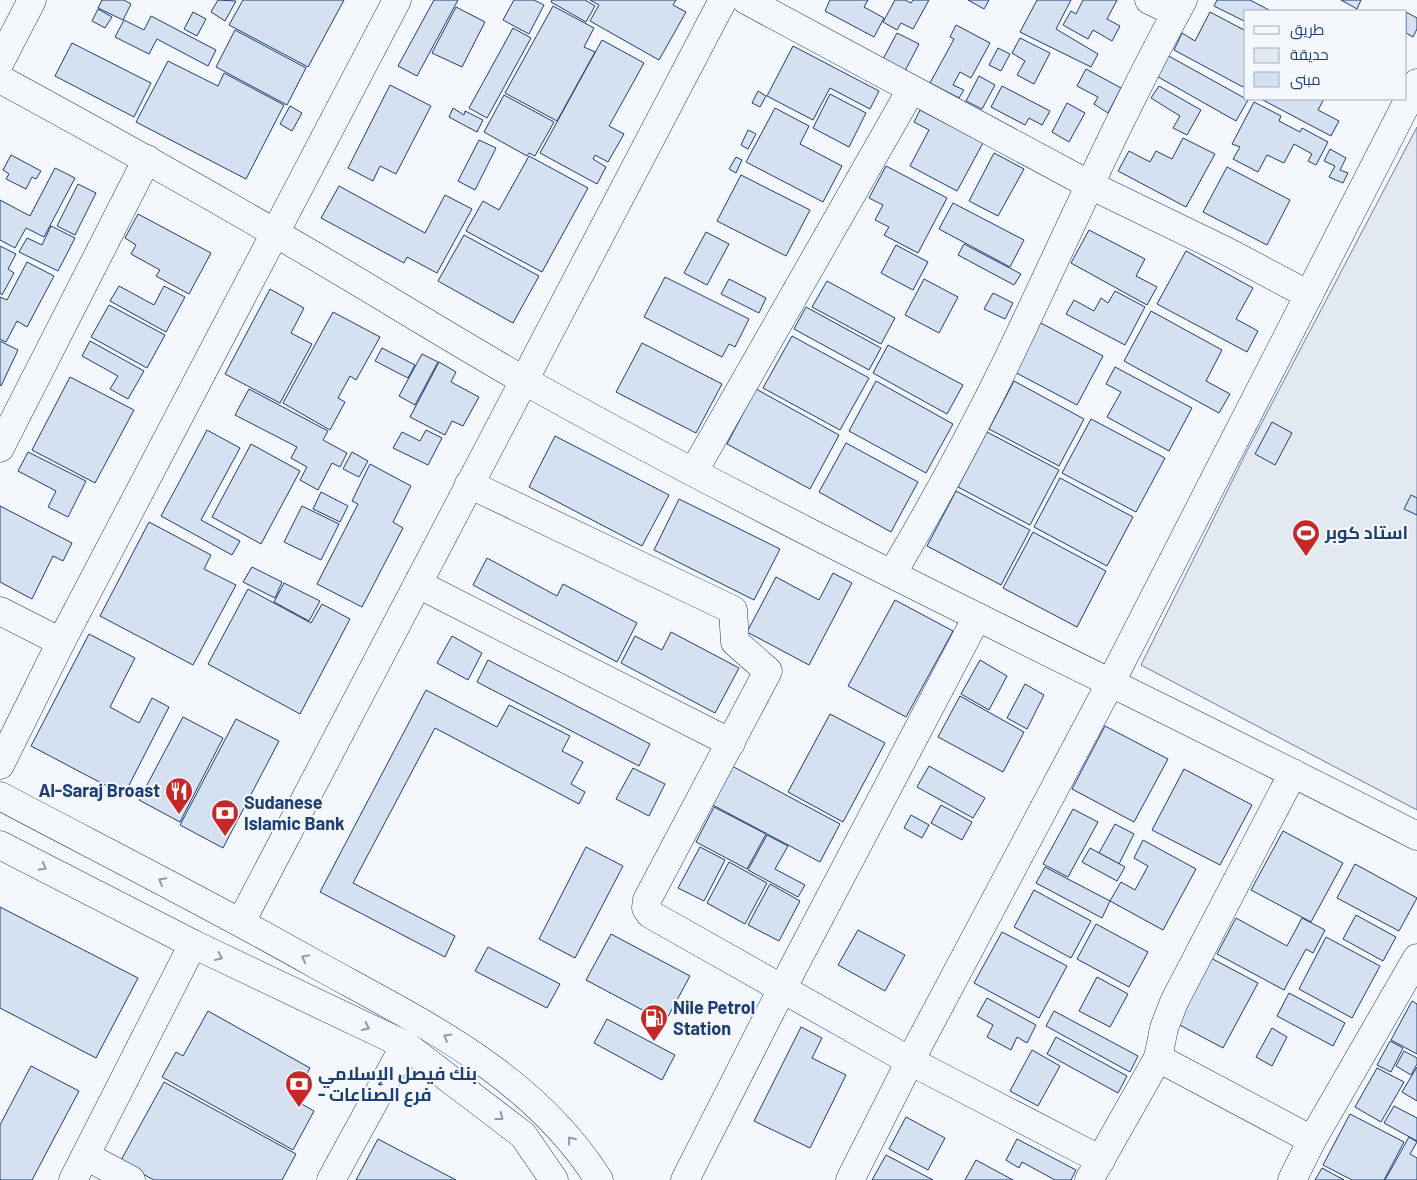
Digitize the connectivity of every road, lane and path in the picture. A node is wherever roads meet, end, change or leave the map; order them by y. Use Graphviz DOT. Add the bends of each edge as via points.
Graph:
graph roads {
  1 [pos="32,0"];
  2 [pos="397,0"];
  3 [pos="723,0"];
  4 [pos="746,0"];
  5 [pos="1149,0"];
  6 [pos="1180,7"];
  7 [pos="0,62"];
  8 [pos="0,79"];
  9 [pos="1417,83"];
  10 [pos="912,90"];
  11 [pos="147,159"];
  12 [pos="1090,185"];
  13 [pos="275,232"];
  14 [pos="1309,295"];
  15 [pos="524,380"];
  16 [pos="0,448"];
  17 [pos="694,471"];
  18 [pos="469,484"];
  19 [pos="892,574"];
  20 [pos="418,584"];
  21 [pos="0,611"];
  22 [pos="977,618"];
  23 [pos="61,642"];
  24 [pos="1111,682"];
  25 [pos="731,743"];
  26 [pos="0,765"];
  27 [pos="1293,773"];
  28 [pos="0,796"];
  29 [pos="1417,836"];
  30 [pos="0,845"];
  31 [pos="241,922"];
  32 [pos="193,944"];
  33 [pos="1417,958"];
  34 [pos="782,989"];
  35 [pos="405,1045"];
  36 [pos="1158,1058"];
  37 [pos="910,1060"];
  38 [pos="1312,1140"];
  39 [pos="86,1156"];
  40 [pos="1095,1170"];
  41 [pos="73,1180"];
  42 [pos="132,1180"];
  43 [pos="331,1180"];
  44 [pos="554,1180"];
  45 [pos="599,1180"];
  46 [pos="685,1180"];
  47 [pos="850,1180"];
  48 [pos="1292,1180"];
  1 -- 7 [label="street"];
  2 -- 13 [label="street"];
  3 -- 15 [label="street"];
  4 -- 10 [label="street"];
  5 -- 6 [label="street"];
  6 -- 12 [label="street"];
  8 -- 11 [label="street"];
  9 -- 14 [label="street"];
  10 -- 12 [label="street"];
  10 -- 17 [label="street"];
  11 -- 13 [label="street"];
  11 -- 16 [label="street"];
  12 -- 14 [label="street"];
  12 -- 19 [label="street" via="1004,367 940,492"];
  13 -- 15 [label="street"];
  13 -- 23 [label="street"];
  14 -- 24 [label="street"];
  15 -- 17 [label="street"];
  15 -- 18 [label="street"];
  17 -- 19 [label="street"];
  18 -- 20 [label="street"];
  18 -- 25 [label="street" via="733,610 735,642 768,672"];
  19 -- 22 [label="street"];
  20 -- 25 [label="street"];
  20 -- 31 [label="street"];
  21 -- 23 [label="street"];
  22 -- 24 [label="street"];
  22 -- 34 [label="street"];
  23 -- 26 [label="street"];
  24 -- 27 [label="street"];
  24 -- 37 [label="street"];
  25 -- 34 [label="street" via="646,908 650,914"];
  27 -- 29 [label="street"];
  27 -- 36 [label="street" via="1174,1002"];
  31 -- 28 [label="street, one-way"];
  30 -- 32 [label="street, one-way"];
  45 -- 31 [label="street, one-way" via="541,1107 484,1061"];
  32 -- 35 [label="street, one-way"];
  32 -- 39 [label="street"];
  33 -- 38 [label="street"];
  34 -- 37 [label="street"];
  34 -- 46 [label="street"];
  35 -- 43 [label="street"];
  35 -- 44 [label="street, one-way" via="523,1135"];
  36 -- 38 [label="street"];
  36 -- 40 [label="street"];
  37 -- 40 [label="street"];
  37 -- 47 [label="street"];
  38 -- 48 [label="street"];
  39 -- 41 [label="street"];
  39 -- 42 [label="street"];
}
